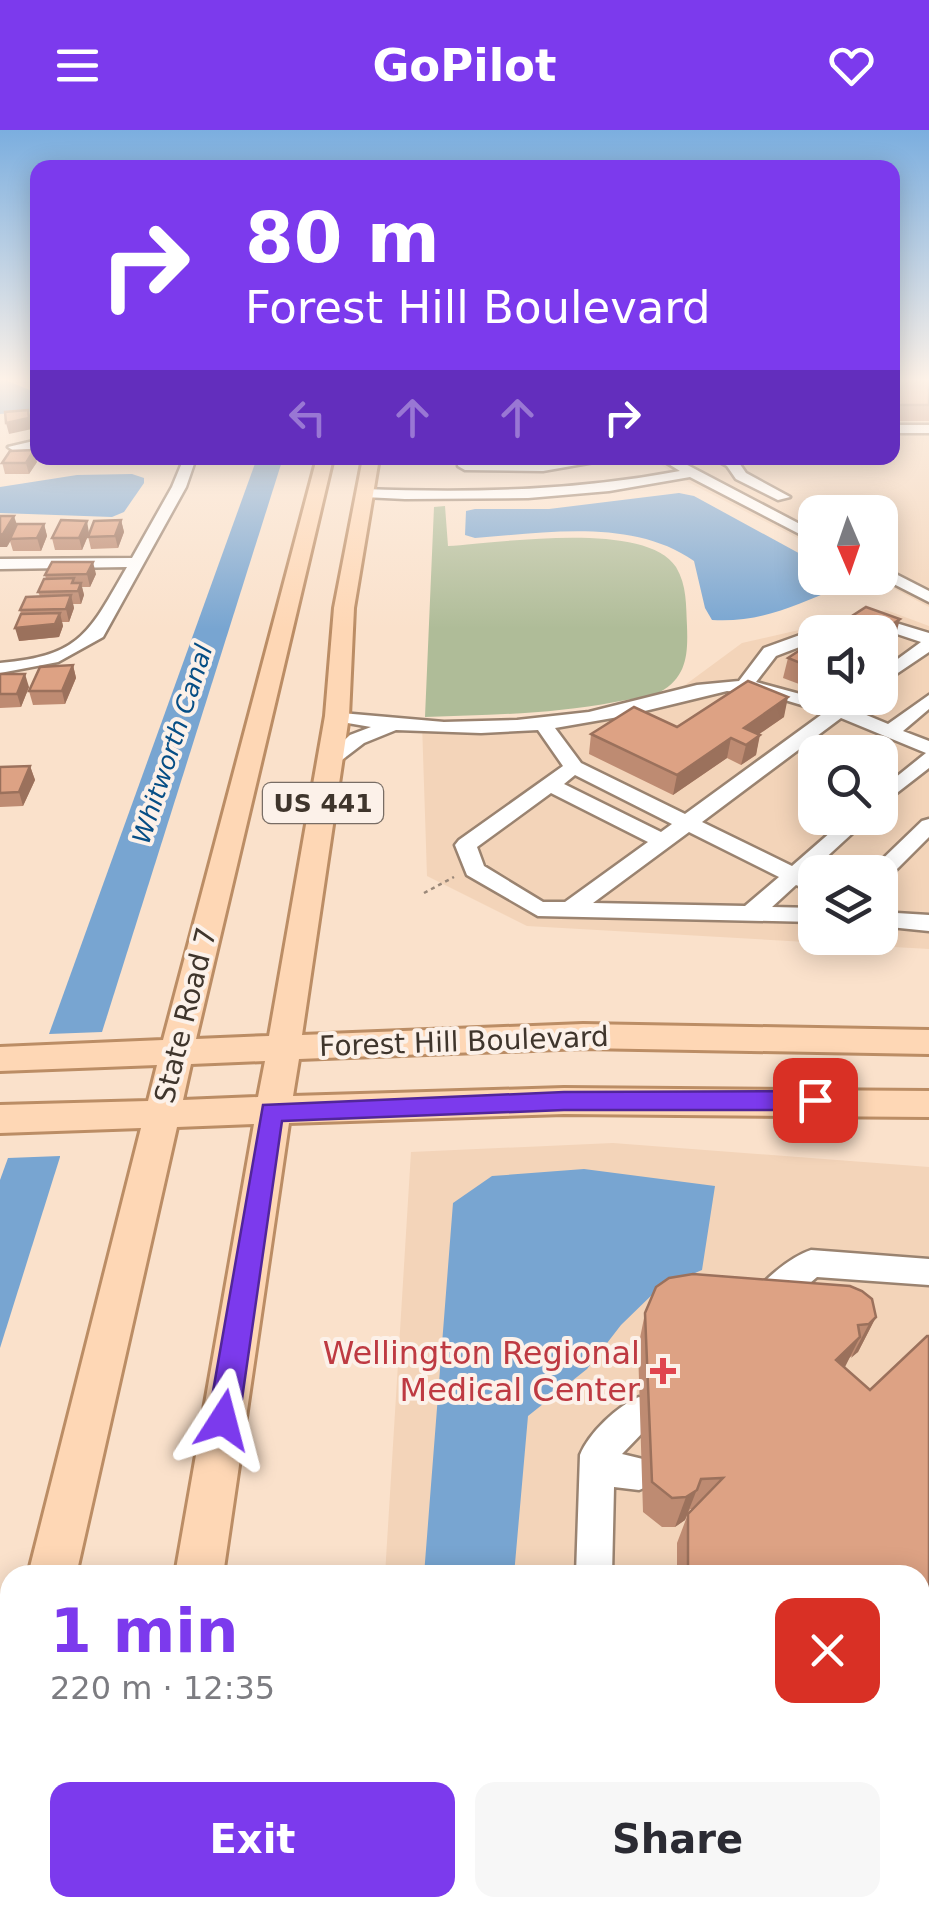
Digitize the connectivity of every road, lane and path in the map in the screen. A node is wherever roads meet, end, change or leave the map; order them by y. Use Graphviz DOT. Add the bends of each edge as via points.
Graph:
graph roads {
  1 [pos="187,465"];
  2 [pos="331,465"];
  3 [pos="364,465"];
  4 [pos="543,465"];
  5 [pos="655,465"];
  6 [pos="677,465"];
  7 [pos="734,465"];
  8 [pos="690,473"];
  9 [pos="542,483"];
  10 [pos="344,491"];
  11 [pos="783,497"];
  12 [pos="798,529"];
  13 [pos="136,562"];
  14 [pos="0,564"];
  15 [pos="898,581"];
  16 [pos="928,595"];
  17 [pos="898,630"];
  18 [pos="798,642"];
  19 [pos="929,642"];
  20 [pos="898,666"];
  21 [pos="0,668"];
  22 [pos="744,686"];
  23 [pos="798,699"];
  24 [pos="929,700"];
  25 [pos="832,715"];
  26 [pos="844,715"];
  27 [pos="338,716"];
  28 [pos="544,725"];
  29 [pos="388,727"];
  30 [pos="889,732"];
  31 [pos="929,748"];
  32 [pos="929,758"];
  33 [pos="330,762"];
  34 [pos="574,767"];
  35 [pos="550,784"];
  36 [pos="898,785"];
  37 [pos="685,822"];
  38 [pos="929,825"];
  39 [pos="839,835"];
  40 [pos="661,840"];
  41 [pos="898,855"];
  42 [pos="792,875"];
  43 [pos="458,876"];
  44 [pos="798,878"];
  45 [pos="424,893"];
  46 [pos="569,910"];
  47 [pos="750,914"];
  48 [pos="798,915"];
  49 [pos="898,921"];
  50 [pos="929,923"];
  51 [pos="929,1042"];
  52 [pos="282,1046"];
  53 [pos="176,1052"];
  54 [pos="0,1059"];
  55 [pos="929,1104"];
  56 [pos="271,1112"];
  57 [pos="161,1114"];
  58 [pos="0,1118"];
  59 [pos="929,1272"];
  60 [pos="751,1314"];
  61 [pos="639,1413"];
  62 [pos="596,1468"];
  63 [pos="639,1473"];
  64 [pos="54,1565"];
  65 [pos="201,1565"];
  66 [pos="594,1565"];
  1 -- 13 [label="street"];
  2 -- 10 [label="main road, State Road 7 / US 441"];
  3 -- 10 [label="main road, State Road 7 / US 441"];
  4 -- 9 [label="street"];
  5 -- 9 [label="street" via="601,479"];
  6 -- 8 [label="street"];
  7 -- 11 [label="street"];
  8 -- 10 [label="street" via="548,494"];
  8 -- 12 [label="street"];
  9 -- 10 [label="street"];
  10 -- 27 [label="main road, State Road 7 / US 441"];
  10 -- 53 [label="main road, State Road 7 / US 441"];
  13 -- 14 [label="street"];
  13 -- 21 [label="street" via="98,633 78,651"];
  15 -- 16 [label="street"];
  17 -- 19 [label="street"];
  18 -- 22 [label="street" via="770,652"];
  19 -- 20 [label="street"];
  22 -- 23 [label="street"];
  22 -- 28 [label="street" via="690,691"];
  24 -- 30 [label="street"];
  25 -- 37 [label="street"];
  26 -- 30 [label="street"];
  27 -- 29 [label="street"];
  27 -- 33 [label="main road, State Road 7 / US 441"];
  28 -- 29 [label="street"];
  28 -- 34 [label="street"];
  29 -- 33 [label="street"];
  30 -- 31 [label="street"];
  32 -- 36 [label="street"];
  33 -- 52 [label="main road, State Road 7 / US 441"];
  34 -- 35 [label="street"];
  34 -- 37 [label="street"];
  35 -- 40 [label="street"];
  35 -- 46 [label="street" via="466,845 475,870 538,909"];
  37 -- 40 [label="street"];
  37 -- 42 [label="street"];
  38 -- 41 [label="street"];
  39 -- 42 [label="street"];
  40 -- 46 [label="street"];
  42 -- 44 [label="street"];
  42 -- 47 [label="street"];
  43 -- 45 [label="path"];
  46 -- 47 [label="street"];
  47 -- 48 [label="street"];
  49 -- 50 [label="street"];
  51 -- 52 [label="main road, Forest Hill Boulevard" via="583,1036"];
  52 -- 53 [label="main road, Forest Hill Boulevard"];
  52 -- 56 [label="main road, State Road 7 / US 441"];
  53 -- 54 [label="main road, Forest Hill Boulevard"];
  53 -- 57 [label="main road, State Road 7 / US 441"];
  55 -- 56 [label="main road" via="564,1101"];
  56 -- 57 [label="main road"];
  56 -- 65 [label="main road, State Road 7 / US 441"];
  57 -- 58 [label="main road"];
  57 -- 64 [label="main road, State Road 7 / US 441"];
  59 -- 60 [label="street" via="811,1262 801,1288"];
  61 -- 62 [label="street" via="597,1455"];
  62 -- 63 [label="street"];
  62 -- 66 [label="street"];
}
